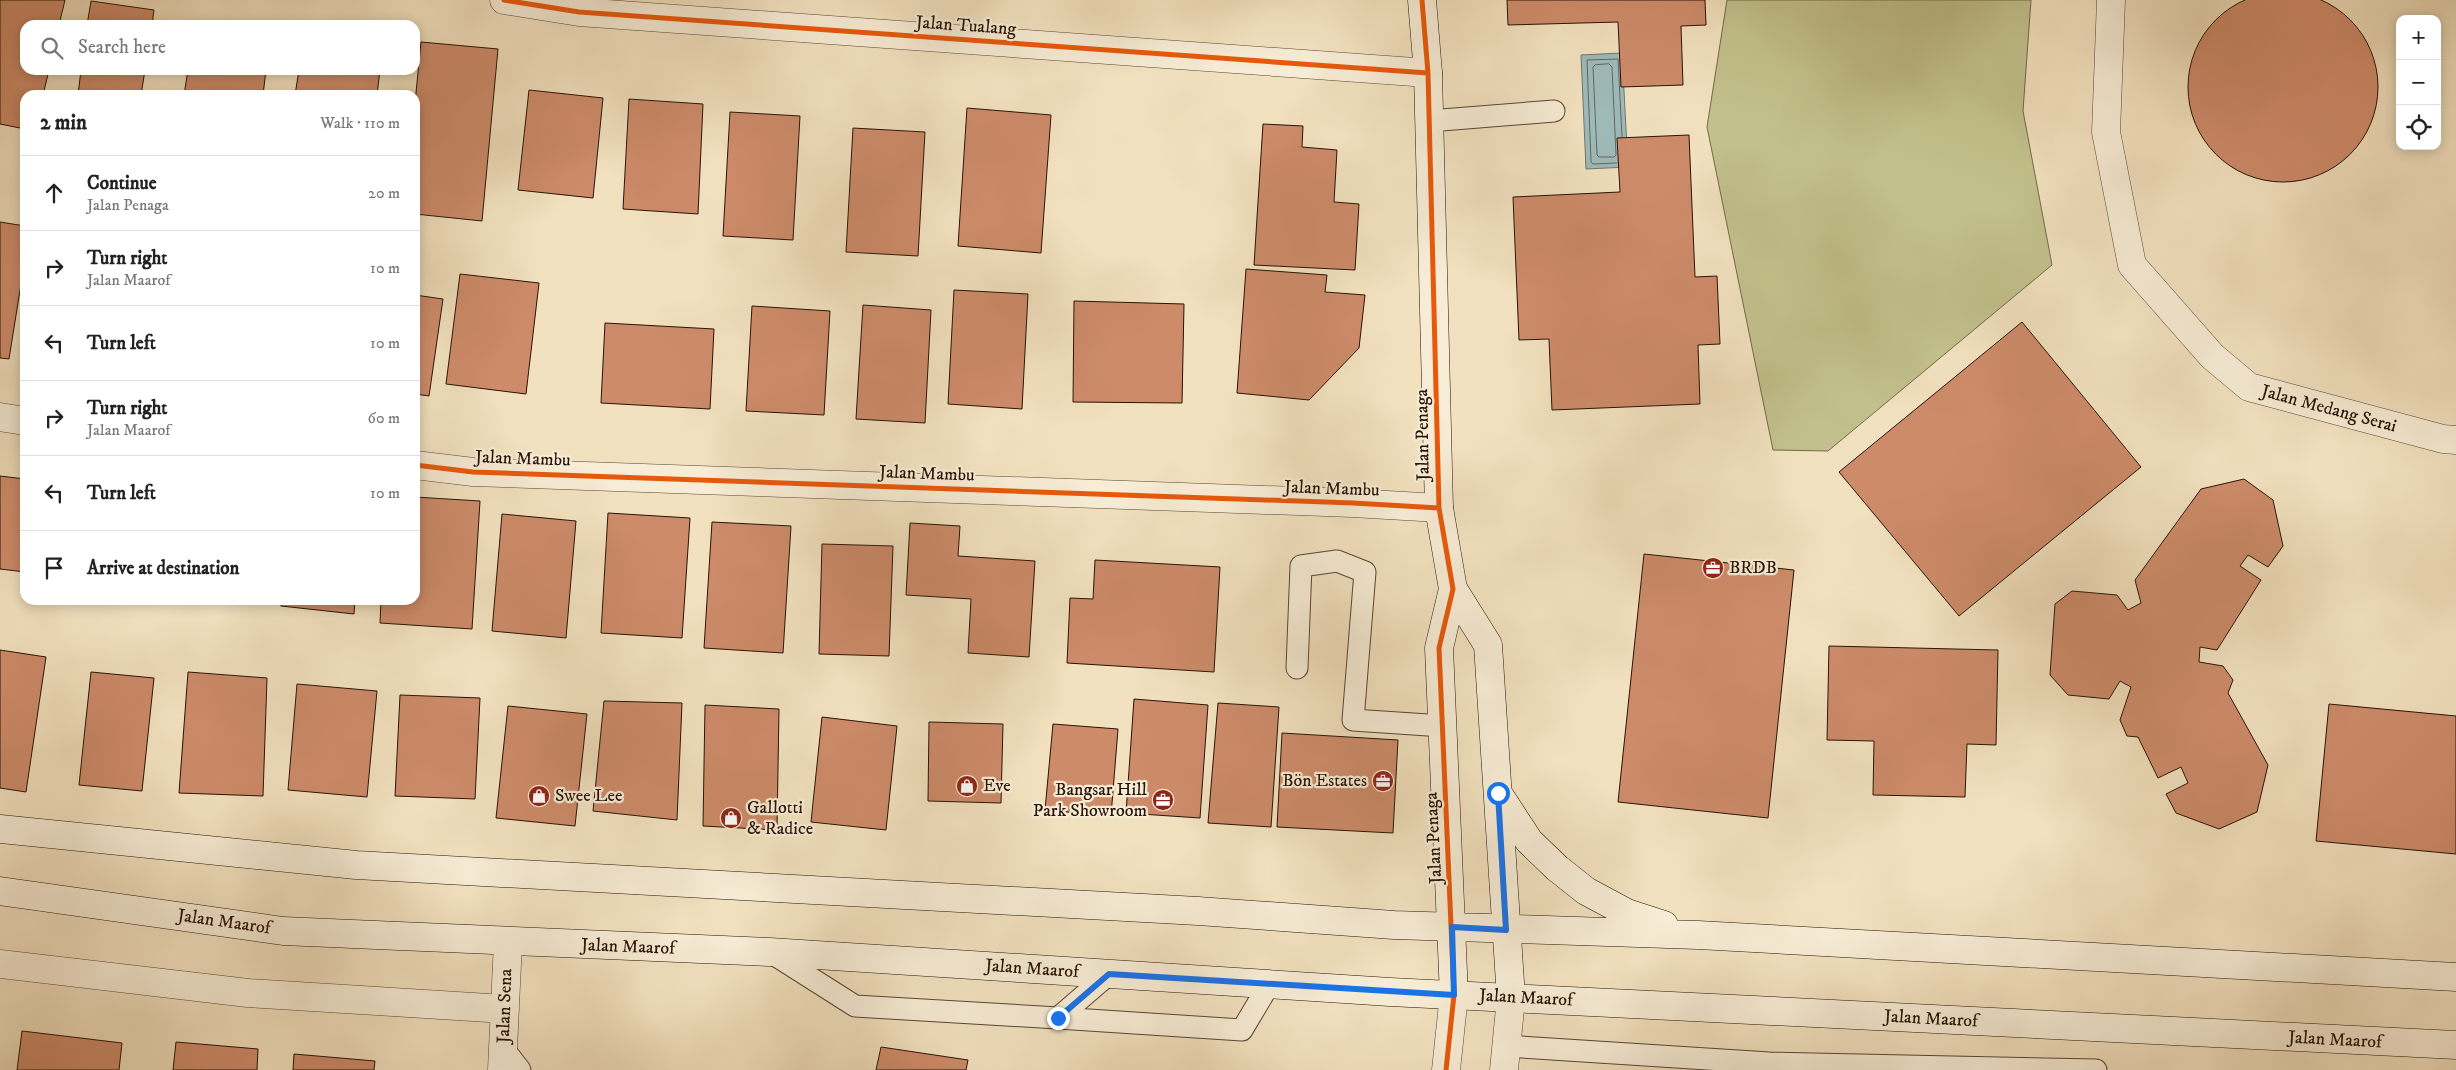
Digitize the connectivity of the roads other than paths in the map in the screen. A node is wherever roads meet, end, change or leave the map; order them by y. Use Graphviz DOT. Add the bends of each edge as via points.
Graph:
graph roads {
  1 [pos="504,0"];
  2 [pos="1422,0"];
  3 [pos="2111,0"];
  4 [pos="1428,73"];
  5 [pos="1554,111"];
  6 [pos="1429,121"];
  7 [pos="0,417"];
  8 [pos="20,420"];
  9 [pos="2456,440"];
  10 [pos="420,466"];
  11 [pos="1439,508"];
  12 [pos="1453,588"];
  13 [pos="1297,668"];
  14 [pos="1443,726"];
  15 [pos="1498,793"];
  16 [pos="0,829"];
  17 [pos="0,891"];
  18 [pos="1452,927"];
  19 [pos="1506,930"];
  20 [pos="1698,935"];
  21 [pos="508,942"];
  22 [pos="770,952"];
  23 [pos="0,964"];
  24 [pos="1109,974"];
  25 [pos="2456,976"];
  26 [pos="1270,983"];
  27 [pos="1454,995"];
  28 [pos="1511,998"];
  29 [pos="505,1009"];
  30 [pos="1058,1018"];
  31 [pos="2456,1045"];
  32 [pos="1505,1058"];
  33 [pos="503,1059"];
  34 [pos="1764,1067"];
  35 [pos="520,1070"];
  36 [pos="1446,1070"];
  37 [pos="2096,1070"];
  1 -- 4 [label="main road, Jalan Tualang" via="578,12"];
  2 -- 4 [label="main road, Jalan Penaga"];
  3 -- 9 [label="main road, Jalan Medang Serai" via="2106,132 2132,265 2212,356 2250,388"];
  4 -- 6 [label="main road, Jalan Penaga"];
  5 -- 6 [label="lane"];
  6 -- 11 [label="main road, Jalan Penaga"];
  7 -- 8 [label="main road"];
  10 -- 11 [label="main road, Jalan Mambu" via="473,472 1353,502"];
  11 -- 12 [label="main road, Jalan Penaga"];
  12 -- 14 [label="main road, Jalan Penaga" via="1439,648"];
  12 -- 15 [label="main road, Jalan Penaga" via="1488,645"];
  13 -- 14 [label="lane" via="1301,566 1337,561 1365,572 1353,720"];
  14 -- 18 [label="main road, Jalan Penaga"];
  15 -- 19 [label="main road, Jalan Penaga"];
  15 -- 20 [label="main road" via="1529,841 1586,891 1627,913"];
  16 -- 18 [label="main road" via="356,865"];
  17 -- 21 [label="main road, Jalan Maarof" via="283,931"];
  18 -- 19 [label="main road"];
  18 -- 27 [label="main road, Jalan Penaga"];
  19 -- 20 [label="main road"];
  19 -- 28 [label="main road, Jalan Penaga"];
  20 -- 25 [label="main road"];
  21 -- 22 [label="main road, Jalan Maarof"];
  21 -- 29 [label="main road, Jalan Sena"];
  22 -- 24 [label="main road, Jalan Maarof"];
  22 -- 30 [label="lane" via="855,1006"];
  23 -- 29 [label="main road" via="248,993"];
  24 -- 26 [label="main road, Jalan Maarof"];
  24 -- 30 [label="lane"];
  26 -- 27 [label="main road, Jalan Maarof"];
  26 -- 30 [label="lane" via="1242,1030"];
  27 -- 28 [label="main road, Jalan Maarof"];
  27 -- 36 [label="main road, Jalan Penaga"];
  28 -- 31 [label="main road, Jalan Maarof"];
  28 -- 32 [label="main road, Jalan Penaga"];
  29 -- 33 [label="main road, Jalan Sena"];
  32 -- 34 [label="lane"];
  33 -- 35 [label="lane"];
  34 -- 37 [label="lane"];
}
